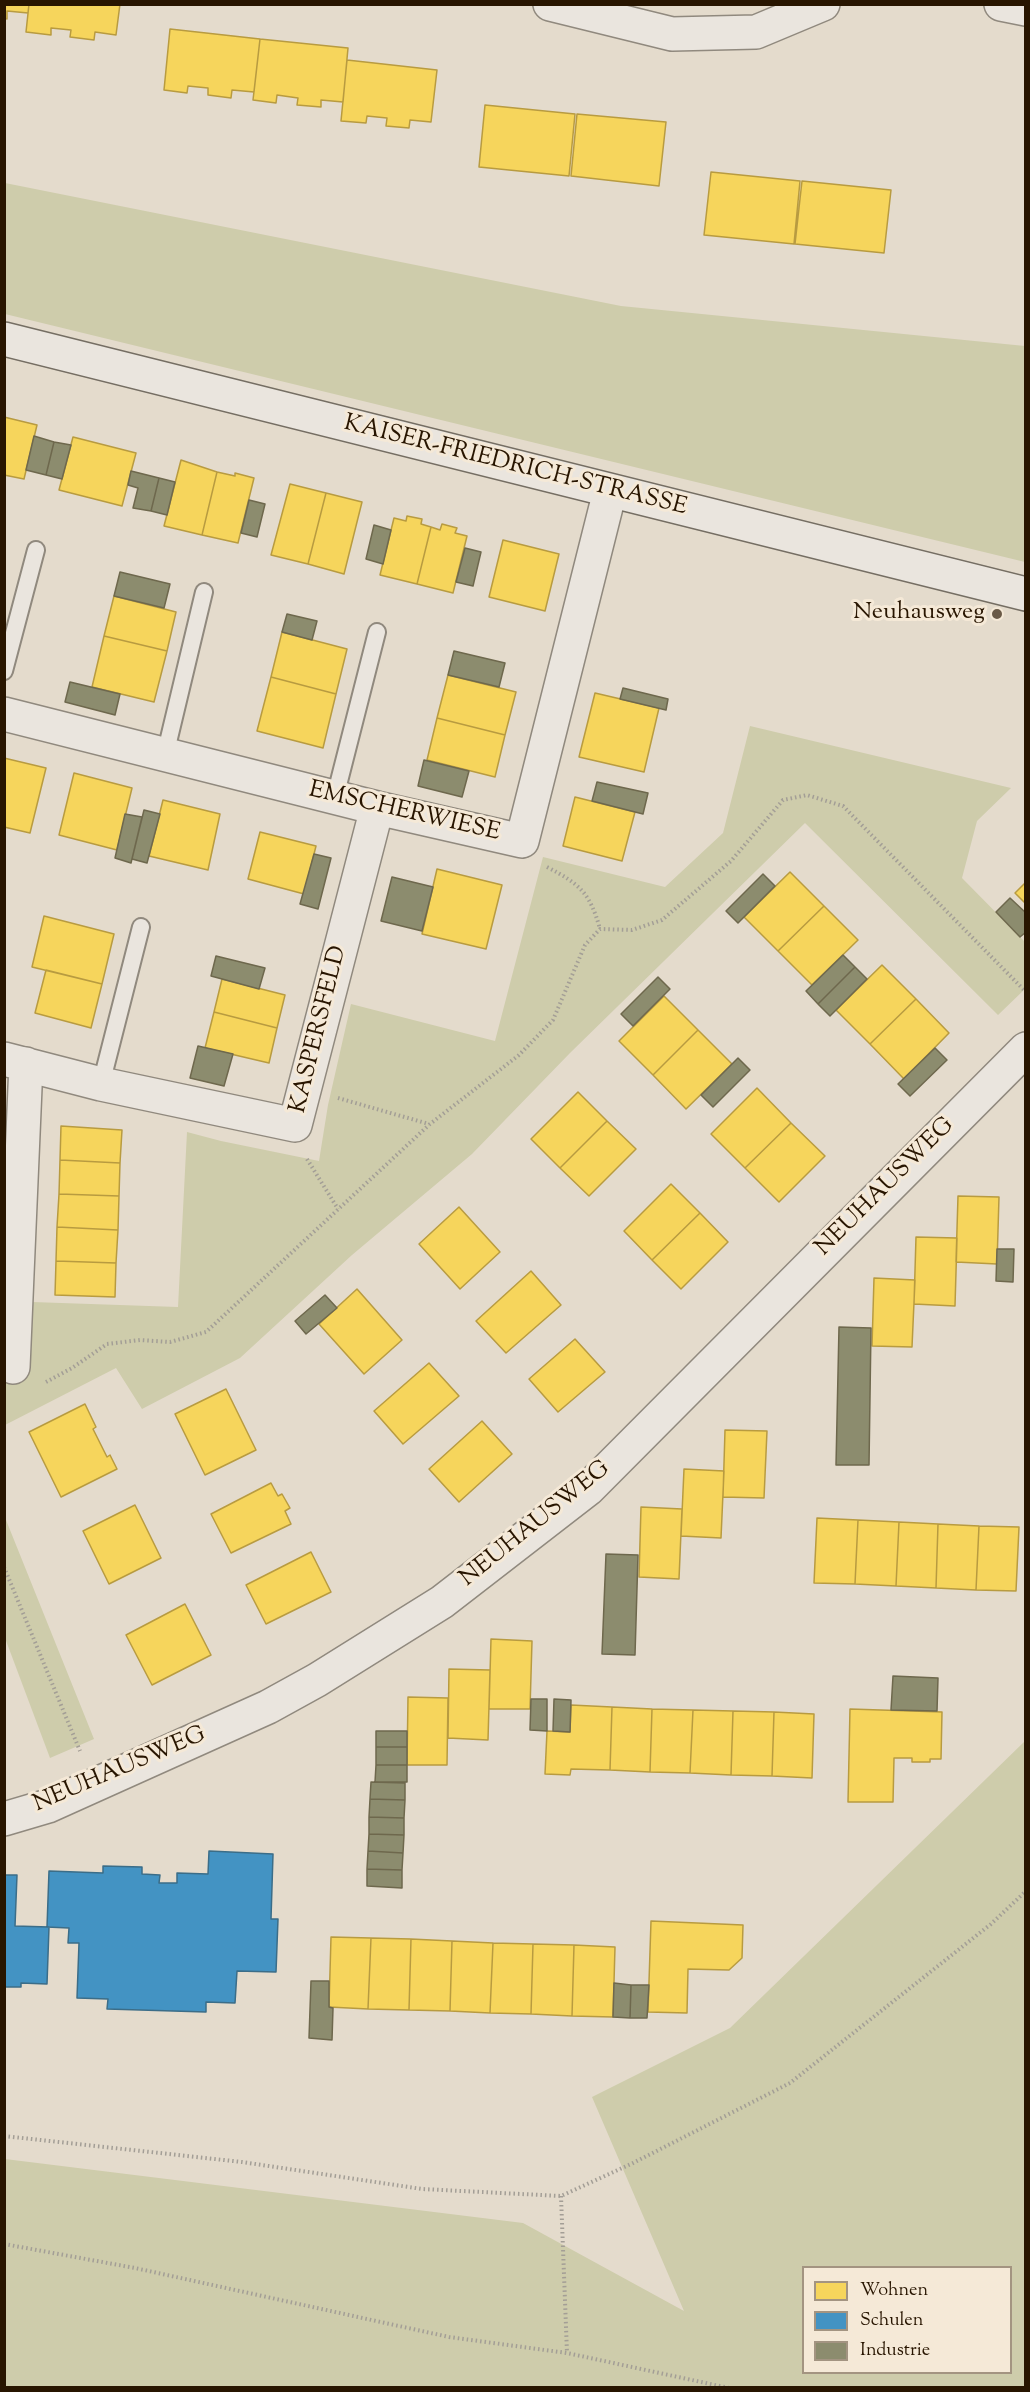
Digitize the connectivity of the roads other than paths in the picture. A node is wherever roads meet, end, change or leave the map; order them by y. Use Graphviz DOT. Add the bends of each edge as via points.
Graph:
graph roads {
  1 [pos="550,4"];
  2 [pos="823,4"];
  3 [pos="1001,4"];
  4 [pos="1026,9"];
  5 [pos="4,339"];
  6 [pos="610,491"];
  7 [pos="36,550"];
  8 [pos="204,592"];
  9 [pos="1026,594"];
  10 [pos="377,632"];
  11 [pos="4,671"];
  12 [pos="4,714"];
  13 [pos="165,755"];
  14 [pos="335,797"];
  15 [pos="377,808"];
  16 [pos="141,927"];
  17 [pos="1026,1049"];
  18 [pos="15,1062"];
  19 [pos="101,1084"];
  20 [pos="14,1138"];
  21 [pos="14,1367"];
  22 [pos="4,1818"];
  1 -- 2 [label="street" via="672,34 756,32"];
  3 -- 4 [label="street"];
  5 -- 6 [label="street, KAISER-FRIEDRICH-STRASSE"];
  6 -- 9 [label="street, KAISER-FRIEDRICH-STRASSE"];
  6 -- 15 [label="street, EMSCHERWIESE" via="522,841"];
  7 -- 11 [label="lane"];
  8 -- 13 [label="lane"];
  10 -- 14 [label="lane"];
  12 -- 13 [label="street, EMSCHERWIESE"];
  13 -- 14 [label="street, EMSCHERWIESE"];
  14 -- 15 [label="street, EMSCHERWIESE"];
  15 -- 19 [label="street, KASPERSFELD" via="295,1125"];
  16 -- 19 [label="lane"];
  17 -- 22 [label="street, NEUHAUSWEG" via="588,1489 442,1602 268,1707 48,1806"];
  18 -- 19 [label="street, KASPERSFELD"];
  18 -- 20 [label="street, KASPERSFELD"];
  20 -- 21 [label="street, KASPERSFELD"];
}
